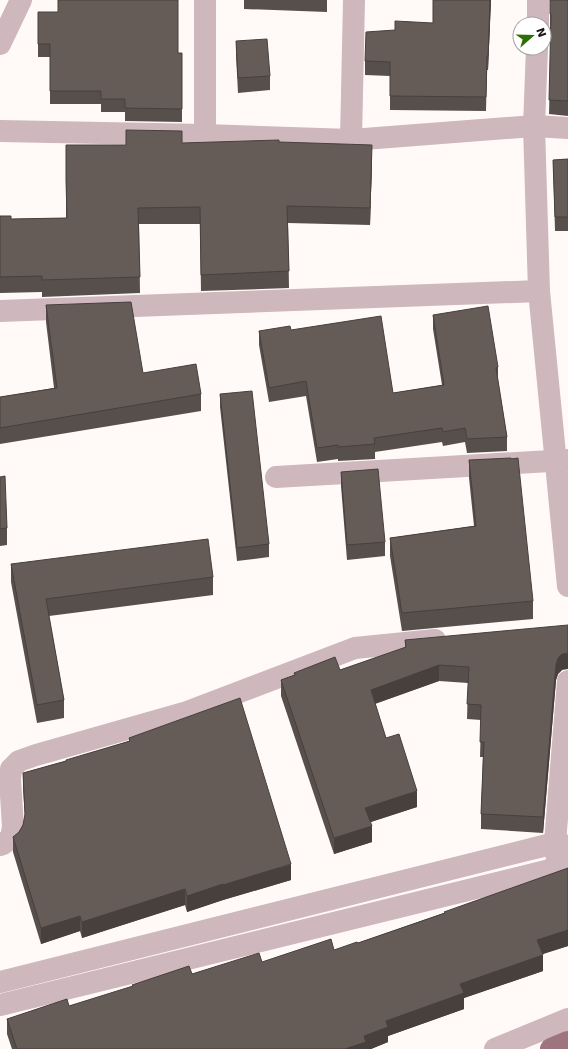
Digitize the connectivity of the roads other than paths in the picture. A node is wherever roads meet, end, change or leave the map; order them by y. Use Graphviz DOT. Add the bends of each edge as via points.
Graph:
graph roads {
  1 [pos="21,0"];
  2 [pos="205,0"];
  3 [pos="354,0"];
  4 [pos="538,0"];
  5 [pos="538,16"];
  6 [pos="0,44"];
  7 [pos="537,56"];
  8 [pos="534,126"];
  9 [pos="568,128"];
  10 [pos="0,130"];
  11 [pos="205,135"];
  12 [pos="351,140"];
  13 [pos="539,291"];
  14 [pos="0,311"];
  15 [pos="562,460"];
  16 [pos="276,477"];
  17 [pos="568,586"];
  18 [pos="458,638"];
  19 [pos="568,681"];
  20 [pos="562,844"];
  21 [pos="0,845"];
  22 [pos="563,866"];
  23 [pos="0,982"];
  24 [pos="0,1005"];
  25 [pos="568,1019"];
  26 [pos="568,1042"];
  27 [pos="495,1049"];
  28 [pos="551,1049"];
  1 -- 6 [label="street"];
  2 -- 11 [label="street"];
  3 -- 12 [label="street"];
  4 -- 5 [label="street"];
  7 -- 8 [label="street"];
  8 -- 9 [label="street"];
  8 -- 12 [label="street"];
  8 -- 13 [label="street"];
  10 -- 11 [label="street"];
  11 -- 12 [label="street"];
  13 -- 14 [label="street"];
  13 -- 15 [label="street"];
  15 -- 16 [label="street"];
  15 -- 17 [label="street"];
  18 -- 21 [label="street" via="355,648 187,712 19,761 11,769 10,779 14,827 11,838"];
  19 -- 20 [label="street"];
  20 -- 22 [label="street"];
  20 -- 23 [label="street"];
  22 -- 24 [label="street"];
  25 -- 27 [label="street"];
  26 -- 28 [label="highway"];
}
